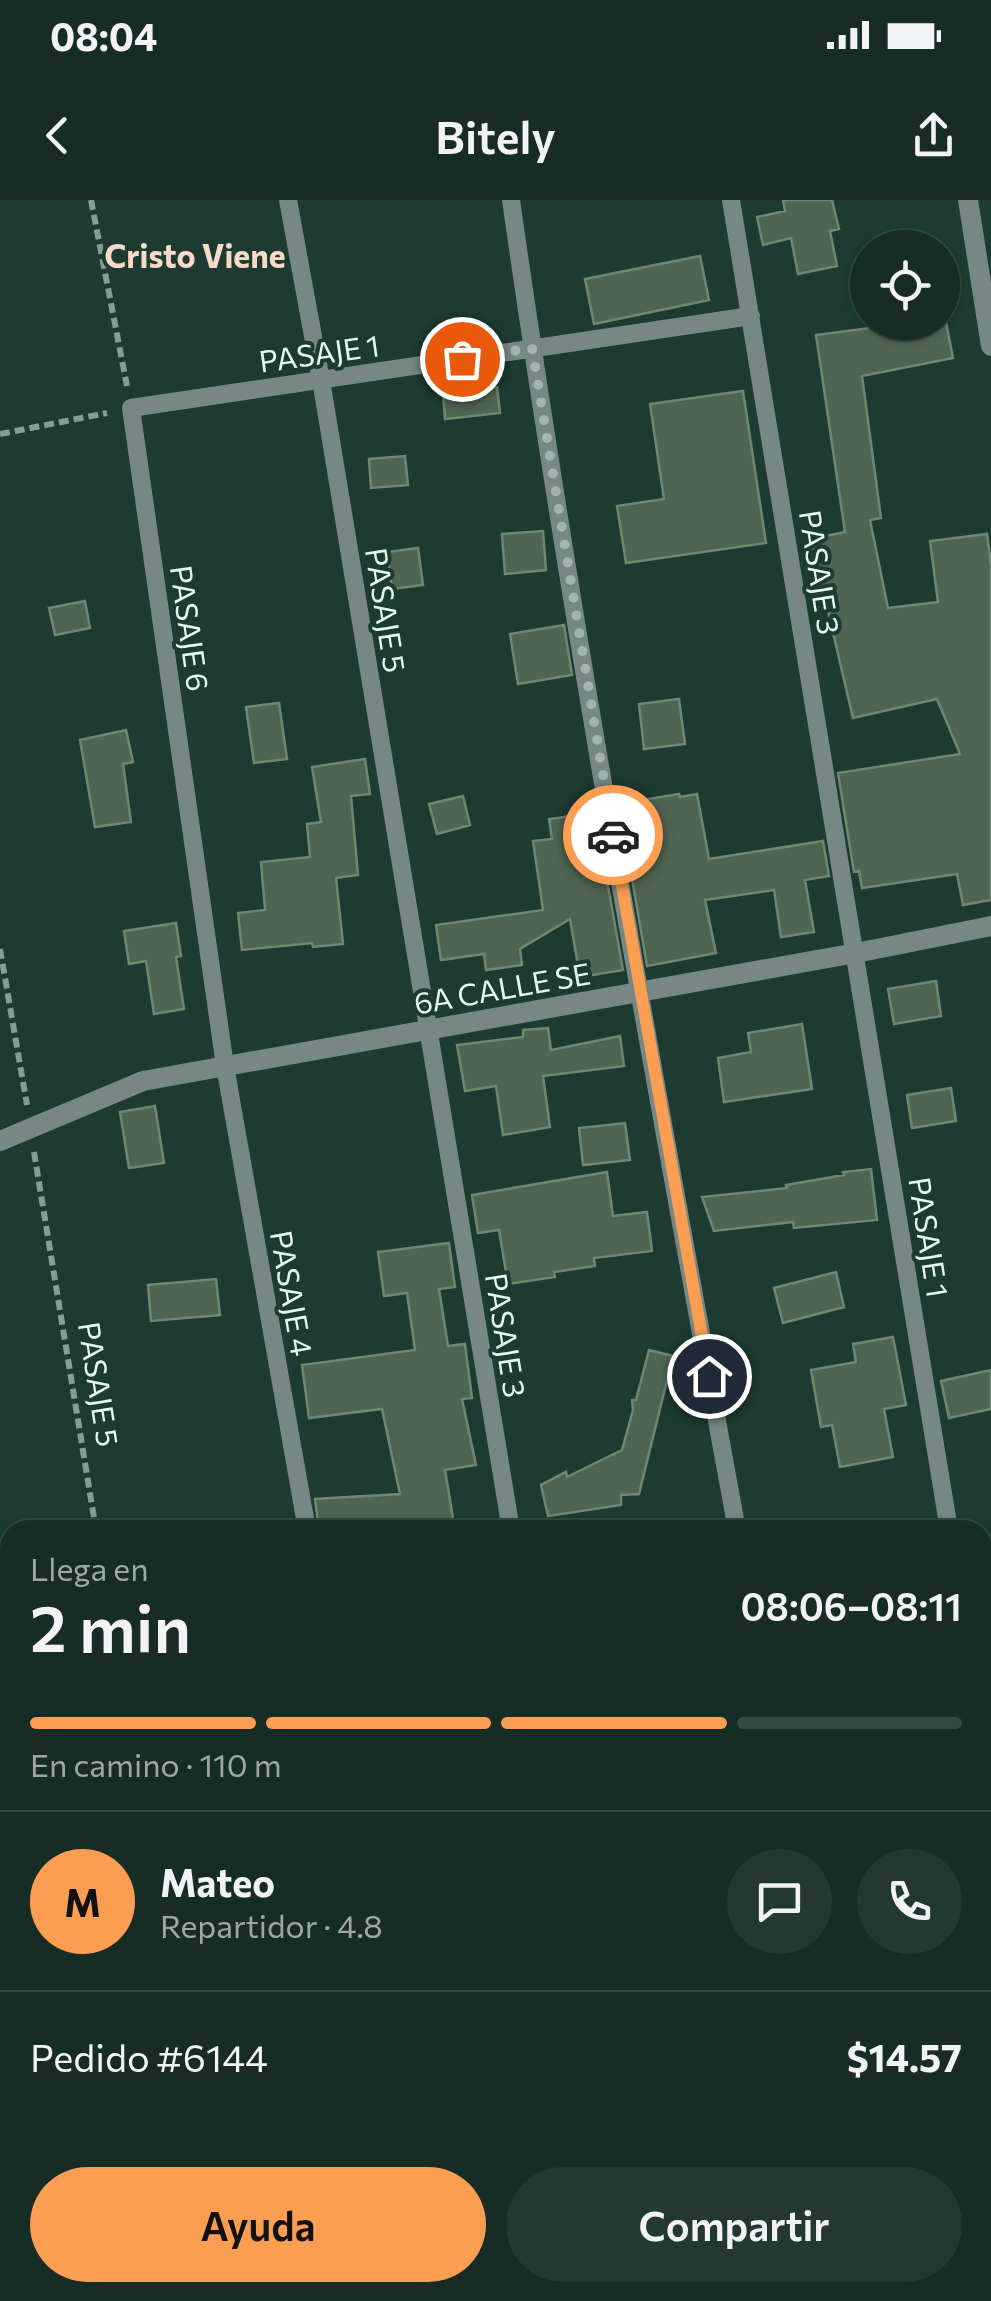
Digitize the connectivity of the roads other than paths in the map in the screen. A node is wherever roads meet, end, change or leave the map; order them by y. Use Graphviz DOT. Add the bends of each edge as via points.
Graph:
graph roads {
  1 [pos="288,200"];
  2 [pos="511,200"];
  3 [pos="731,200"];
  4 [pos="968,200"];
  5 [pos="751,316"];
  6 [pos="991,346"];
  7 [pos="532,348"];
  8 [pos="321,380"];
  9 [pos="132,408"];
  10 [pos="991,926"];
  11 [pos="856,953"];
  12 [pos="639,992"];
  13 [pos="429,1030"];
  14 [pos="225,1066"];
  15 [pos="0,1141"];
  16 [pos="305,1520"];
  17 [pos="510,1520"];
  18 [pos="735,1520"];
  19 [pos="948,1520"];
  1 -- 8 [label="lane, PASAJE 5"];
  2 -- 7 [label="lane"];
  3 -- 5 [label="lane, PASAJE 3"];
  4 -- 6 [label="street"];
  5 -- 7 [label="lane, PASAJE 1"];
  5 -- 11 [label="lane, PASAJE 3"];
  7 -- 8 [label="lane, PASAJE 1"];
  7 -- 12 [label="lane"];
  8 -- 9 [label="lane, PASAJE 1"];
  8 -- 13 [label="lane, PASAJE 5"];
  9 -- 14 [label="lane, PASAJE 6"];
  10 -- 11 [label="street, 6A CALLE SE"];
  11 -- 12 [label="street, 6A CALLE SE"];
  11 -- 19 [label="lane, PASAJE 1"];
  12 -- 13 [label="street, 6A CALLE SE"];
  12 -- 18 [label="lane"];
  13 -- 14 [label="street, 6A CALLE SE"];
  13 -- 17 [label="lane, PASAJE 3"];
  14 -- 15 [label="street, 6A CALLE SE" via="144,1081"];
  14 -- 16 [label="lane, PASAJE 4"];
}
